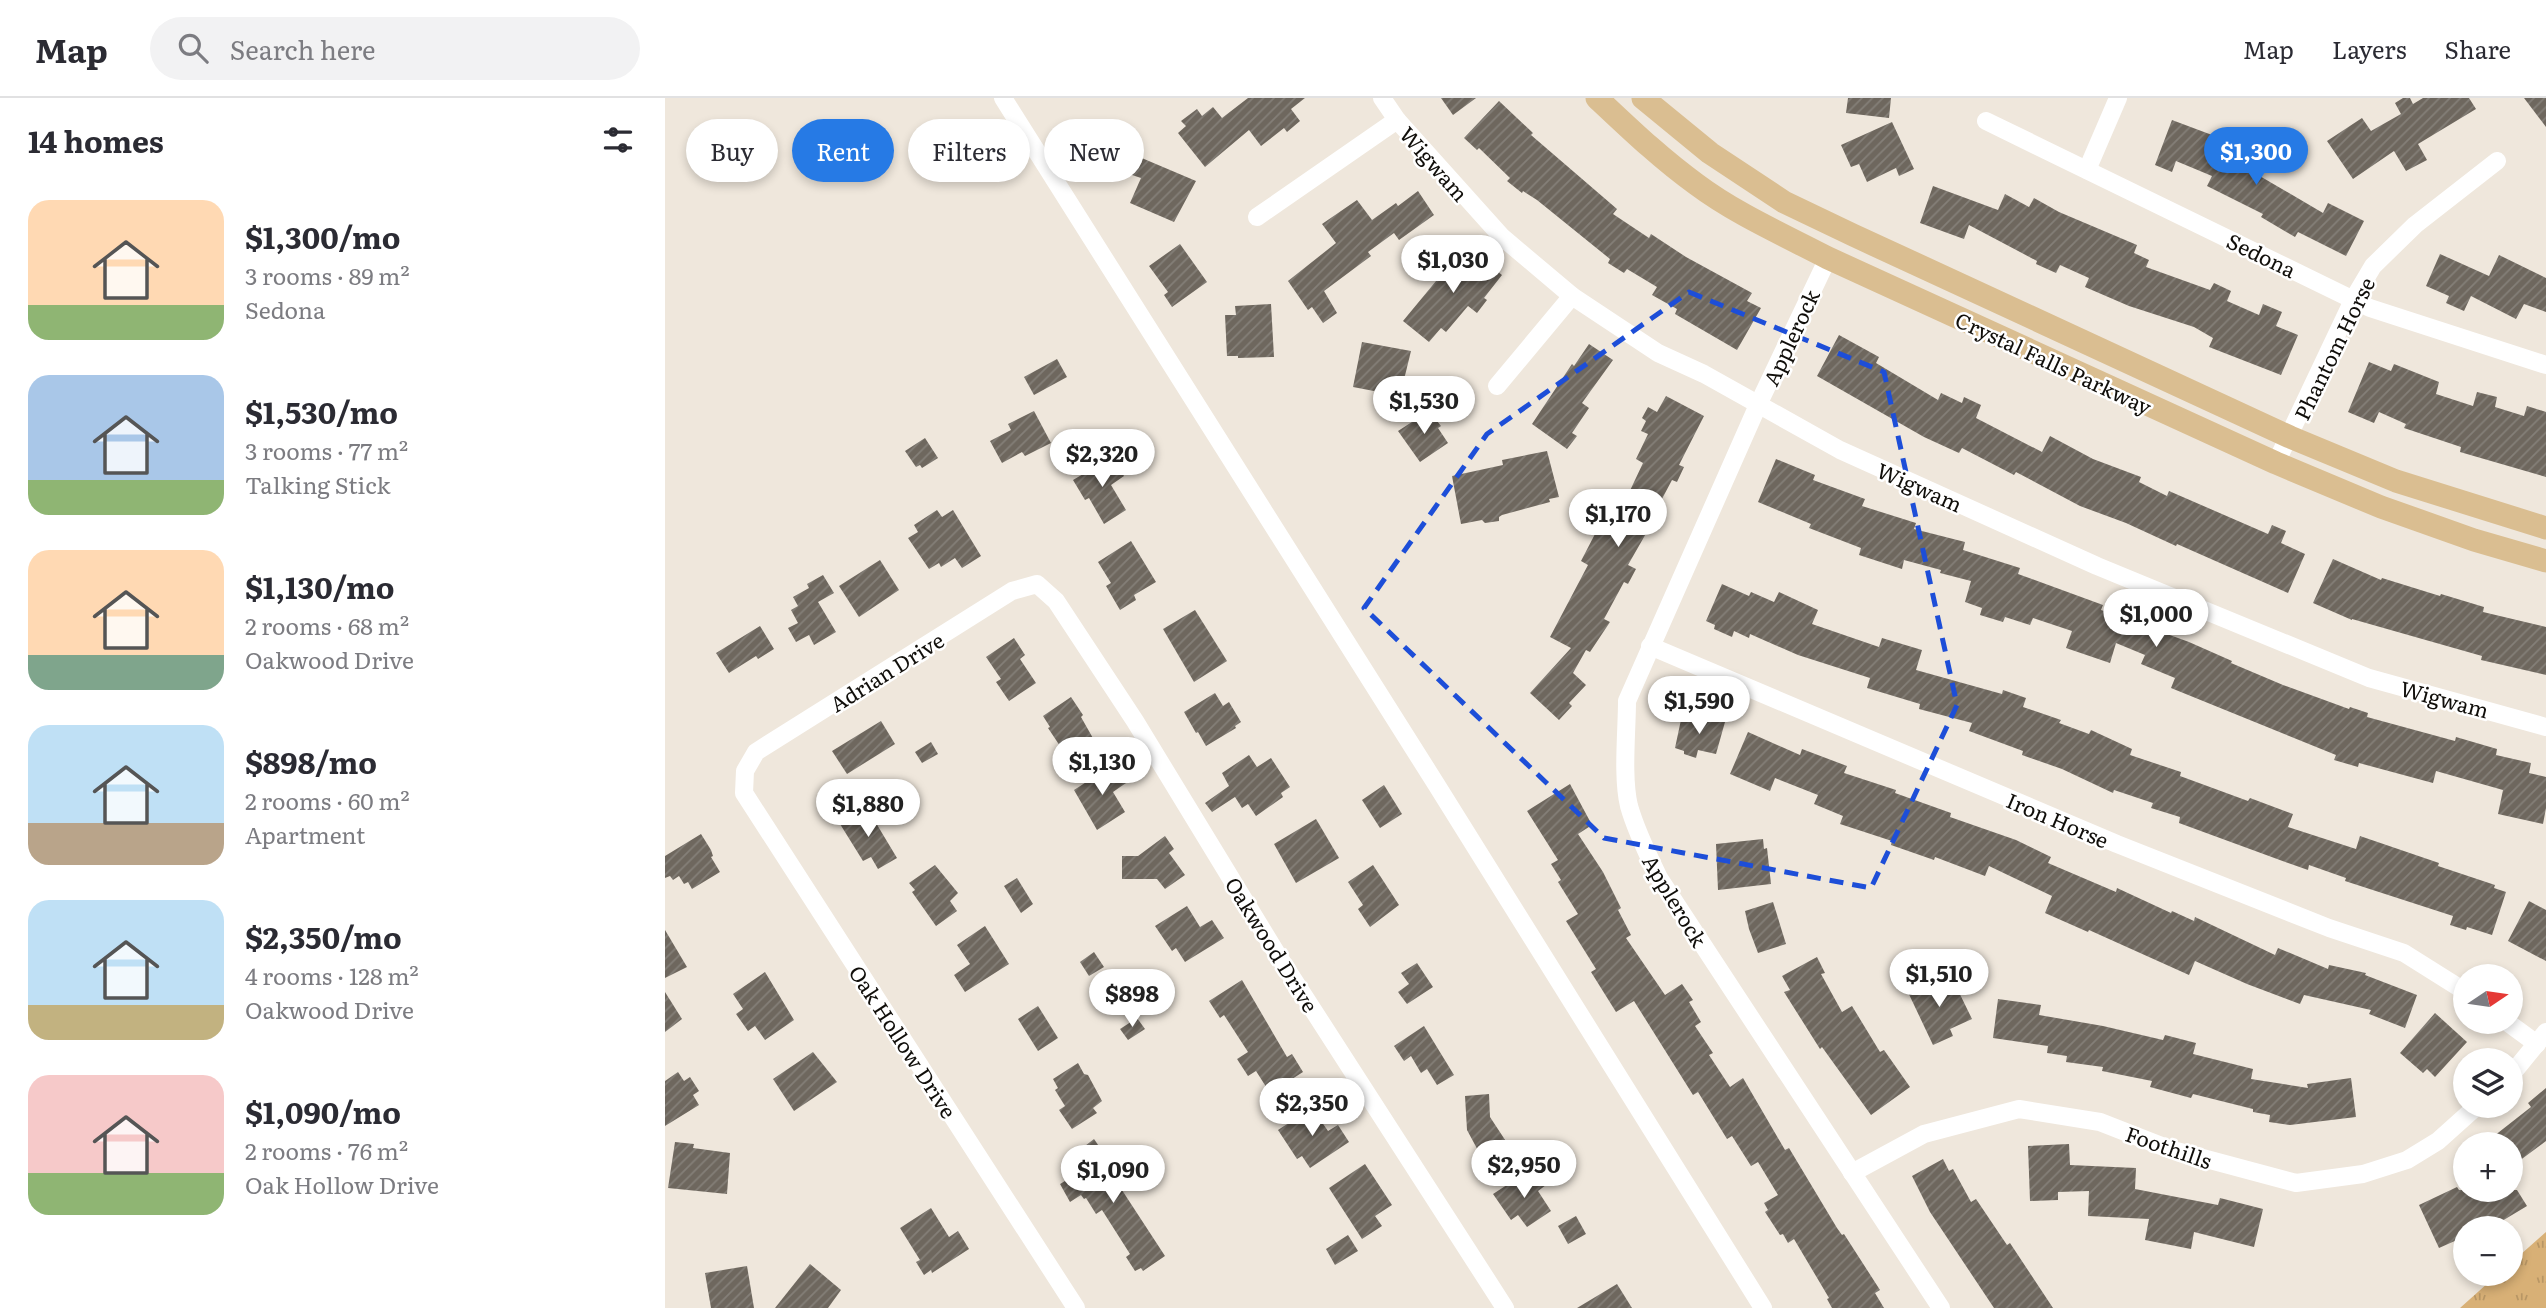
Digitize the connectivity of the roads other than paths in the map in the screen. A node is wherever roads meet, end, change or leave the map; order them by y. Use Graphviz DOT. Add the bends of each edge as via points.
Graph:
graph roads {
  1 [pos="1003,98"];
  2 [pos="1382,98"];
  3 [pos="1597,98"];
  4 [pos="1643,98"];
  5 [pos="2119,98"];
  6 [pos="1397,120"];
  7 [pos="1986,121"];
  8 [pos="2497,161"];
  9 [pos="2087,170"];
  10 [pos="1257,217"];
  11 [pos="1828,258"];
  12 [pos="1572,296"];
  13 [pos="2354,298"];
  14 [pos="2546,365"];
  15 [pos="1497,386"];
  16 [pos="1758,405"];
  17 [pos="2290,437"];
  18 [pos="2276,463"];
  19 [pos="2546,528"];
  20 [pos="2546,561"];
  21 [pos="1037,584"];
  22 [pos="1650,646"];
  23 [pos="2546,727"];
  24 [pos="745,771"];
  25 [pos="2453,984"];
  26 [pos="2523,1030"];
  27 [pos="2541,1038"];
  28 [pos="2523,1060"];
  29 [pos="2464,1118"];
  30 [pos="1852,1173"];
  31 [pos="1076,1308"];
  32 [pos="1505,1308"];
  33 [pos="1763,1308"];
  34 [pos="1941,1308"];
  1 -- 33 [label="street"];
  2 -- 6 [label="street, Wigwam"];
  3 -- 11 [label="main road, Crystal Falls Parkway" via="1698,185"];
  4 -- 17 [label="main road, Crystal Falls Parkway" via="1710,153 1784,202"];
  5 -- 9 [label="street"];
  6 -- 10 [label="street"];
  6 -- 12 [label="street, Wigwam" via="1502,237"];
  7 -- 9 [label="street, Sedona"];
  8 -- 13 [label="street, Phantom Horse" via="2415,225 2373,266"];
  9 -- 13 [label="street, Sedona"];
  11 -- 16 [label="street, Applerock"];
  11 -- 18 [label="main road, Crystal Falls Parkway"];
  12 -- 15 [label="street"];
  12 -- 16 [label="street, Wigwam" via="1658,353"];
  13 -- 14 [label="street, Sedona" via="2370,308"];
  13 -- 17 [label="street, Phantom Horse"];
  16 -- 22 [label="street, Applerock"];
  16 -- 23 [label="street, Wigwam" via="1840,450 2097,566 2369,678"];
  17 -- 18 [label="street, Phantom Horse"];
  17 -- 19 [label="main road, Crystal Falls Parkway" via="2396,481"];
  18 -- 20 [label="main road, Crystal Falls Parkway" via="2381,507"];
  21 -- 24 [label="street, Adrian Drive" via="1012,591 755,752"];
  21 -- 32 [label="street, Oakwood Drive" via="1056,601 1135,721 1277,954"];
  22 -- 25 [label="street, Iron Horse" via="2117,844 2404,953"];
  22 -- 30 [label="street, Applerock" via="1627,701 1629,804 1642,841 1659,878"];
  24 -- 31 [label="street, Oak Hollow Drive" via="744,793"];
  26 -- 27 [label="street"];
  27 -- 28 [label="street"];
  29 -- 30 [label="street, Foothills" via="2407,1160 2363,1174 2296,1183 2169,1149 2101,1122 2019,1110 1924,1134"];
  30 -- 34 [label="street, Applerock"];
}
